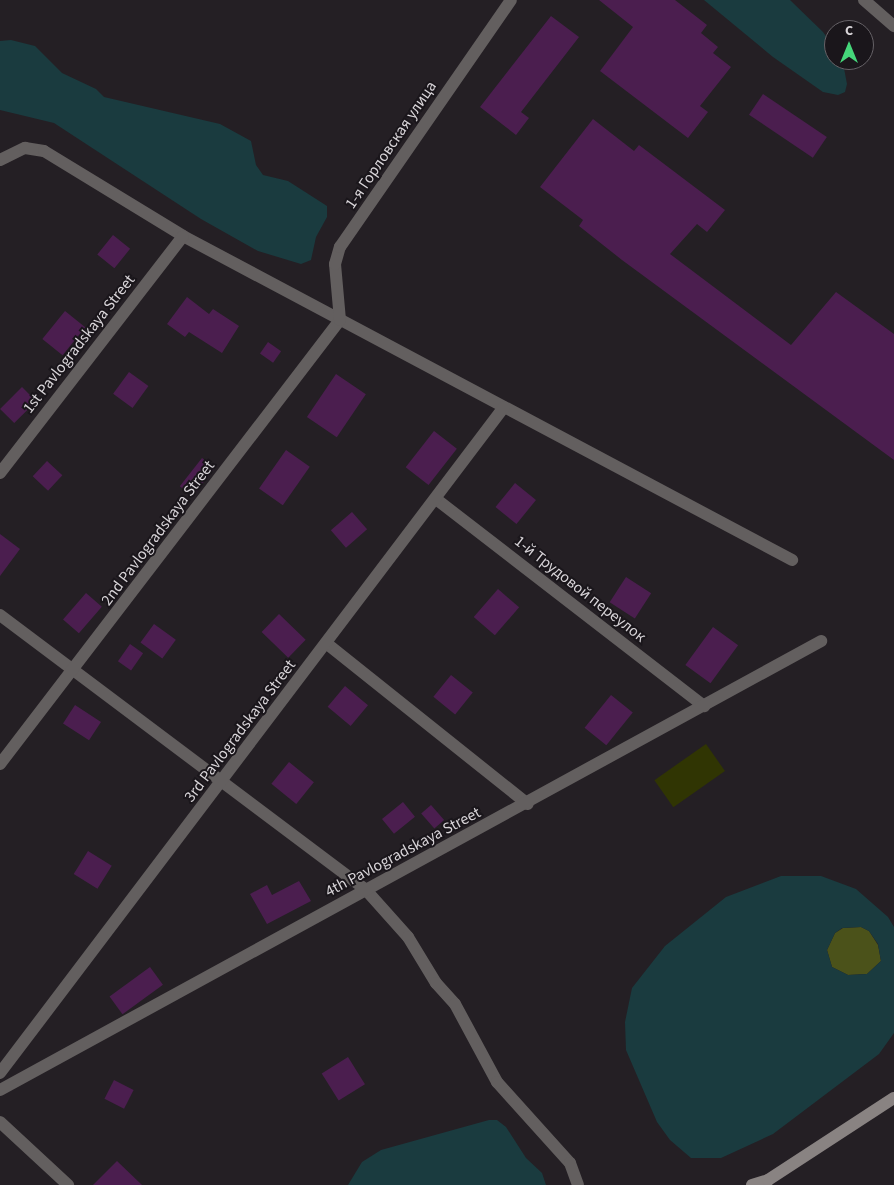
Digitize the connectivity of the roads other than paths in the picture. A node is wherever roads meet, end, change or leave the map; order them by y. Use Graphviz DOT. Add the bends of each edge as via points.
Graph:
graph roads {
  1 [pos="511,0"];
  2 [pos="864,0"];
  3 [pos="894,26"];
  4 [pos="0,160"];
  5 [pos="183,236"];
  6 [pos="340,320"];
  7 [pos="504,407"];
  8 [pos="0,473"];
  9 [pos="436,498"];
  10 [pos="792,560"];
  11 [pos="0,615"];
  12 [pos="821,641"];
  13 [pos="326,643"];
  14 [pos="73,672"];
  15 [pos="704,706"];
  16 [pos="0,764"];
  17 [pos="222,782"];
  18 [pos="528,804"];
  19 [pos="366,890"];
  20 [pos="0,1073"];
  21 [pos="0,1090"];
  22 [pos="894,1098"];
  23 [pos="0,1122"];
  24 [pos="68,1185"];
  25 [pos="578,1185"];
  26 [pos="752,1185"];
  1 -- 6 [label="street, 1-я Горловская улица" via="340,247 335,264"];
  2 -- 3 [label="street"];
  4 -- 5 [label="street" via="25,148 44,151"];
  5 -- 6 [label="street"];
  5 -- 8 [label="street, 1st Pavlogradskaya Street"];
  6 -- 7 [label="street"];
  6 -- 14 [label="street, 2nd Pavlogradskaya Street"];
  7 -- 9 [label="street, 3rd Pavlogradskaya Street"];
  7 -- 10 [label="street"];
  9 -- 13 [label="street, 3rd Pavlogradskaya Street"];
  9 -- 15 [label="street, 1-й Трудовой переулок"];
  11 -- 14 [label="street"];
  12 -- 15 [label="street, 4th Pavlogradskaya Street"];
  13 -- 17 [label="street, 3rd Pavlogradskaya Street"];
  13 -- 18 [label="street"];
  14 -- 16 [label="street, 2nd Pavlogradskaya Street"];
  14 -- 17 [label="street"];
  15 -- 18 [label="street, 4th Pavlogradskaya Street"];
  17 -- 19 [label="street"];
  17 -- 20 [label="street, 3rd Pavlogradskaya Street"];
  18 -- 19 [label="street, 4th Pavlogradskaya Street"];
  19 -- 21 [label="street, 4th Pavlogradskaya Street"];
  19 -- 25 [label="street" via="408,937 436,983 455,1004 497,1082 570,1163"];
  22 -- 26 [label="street" via="768,1180"];
  23 -- 24 [label="street"];
}
